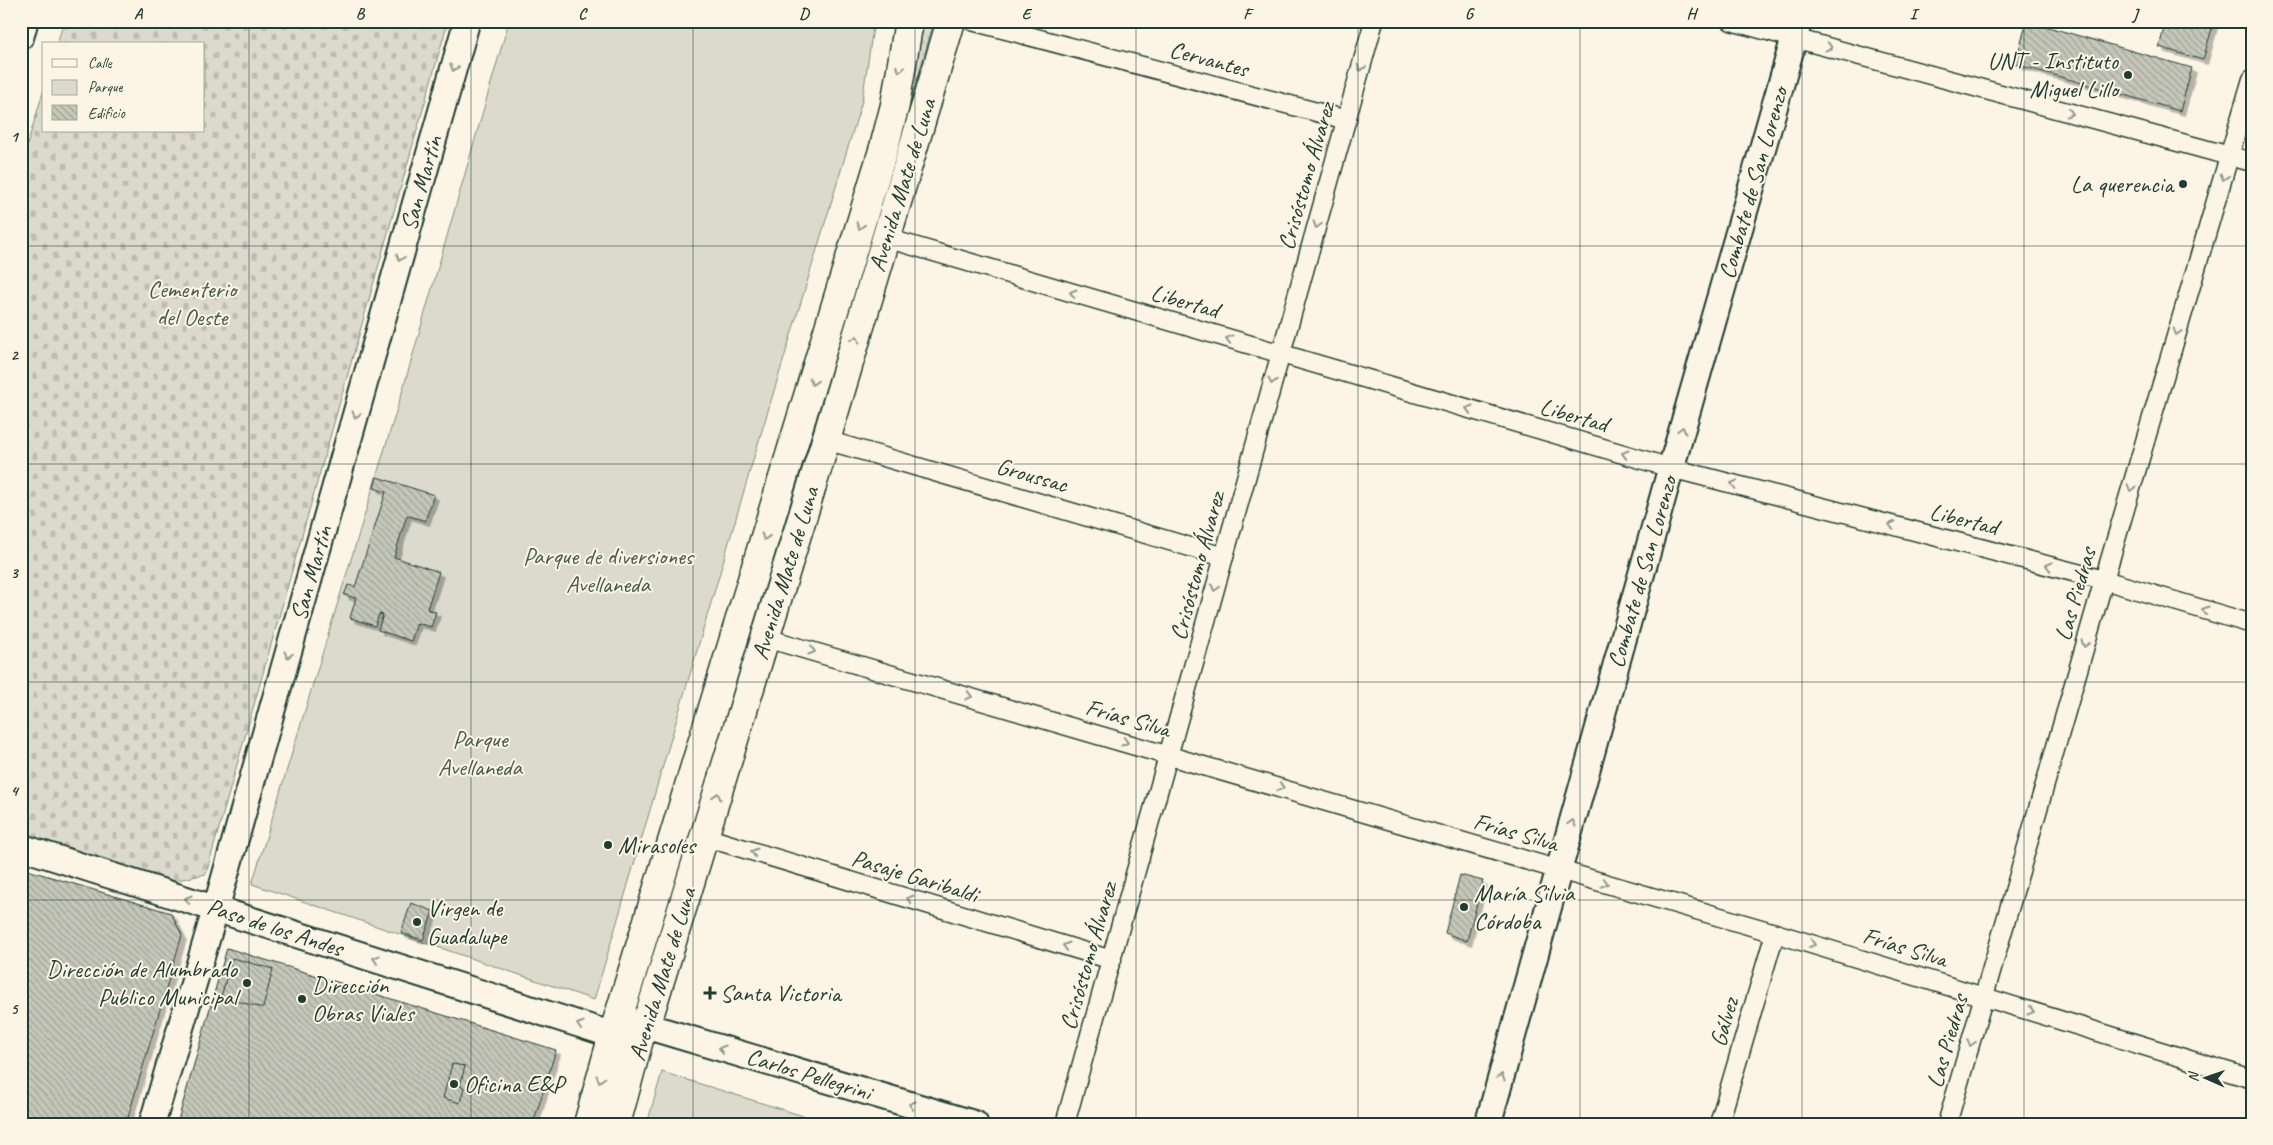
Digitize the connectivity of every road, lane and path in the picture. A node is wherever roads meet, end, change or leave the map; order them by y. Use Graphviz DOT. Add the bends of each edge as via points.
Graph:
graph roads {
  1 [pos="26,21"];
  2 [pos="467,21"];
  3 [pos="909,21"];
  4 [pos="951,21"];
  5 [pos="972,21"];
  6 [pos="1374,21"];
  7 [pos="1731,21"];
  8 [pos="1797,29"];
  9 [pos="21,36"];
  10 [pos="2252,79"];
  11 [pos="1347,120"];
  12 [pos="2230,156"];
  13 [pos="2252,162"];
  14 [pos="886,238"];
  15 [pos="1280,354"];
  16 [pos="826,440"];
  17 [pos="1671,468"];
  18 [pos="1224,557"];
  19 [pos="2104,580"];
  20 [pos="2252,624"];
  21 [pos="766,638"];
  22 [pos="1170,754"];
  23 [pos="705,837"];
  24 [pos="21,847"];
  25 [pos="1559,870"];
  26 [pos="216,908"];
  27 [pos="1775,933"];
  28 [pos="1112,960"];
  29 [pos="1984,996"];
  30 [pos="643,1025"];
  31 [pos="613,1035"];
  32 [pos="2252,1079"];
  33 [pos="152,1124"];
  34 [pos="588,1124"];
  35 [pos="616,1124"];
  36 [pos="975,1124"];
  37 [pos="1065,1124"];
  38 [pos="1488,1124"];
  39 [pos="1719,1124"];
  40 [pos="1947,1124"];
  1 -- 9 [label="street"];
  2 -- 26 [label="street, San Martín, one-way"];
  3 -- 31 [label="main road, Avenida Mate de Luna, one-way" via="895,105 884,147"];
  4 -- 14 [label="main road, Avenida Mate de Luna"];
  5 -- 11 [label="street, Cervantes"];
  6 -- 11 [label="street, Crisóstomo Álvarez, one-way"];
  7 -- 8 [label="street"];
  8 -- 12 [label="street, one-way"];
  17 -- 8 [label="street, Combate de San Lorenzo, one-way"];
  10 -- 12 [label="street, Las Piedras"];
  11 -- 15 [label="street, Crisóstomo Álvarez, one-way"];
  12 -- 13 [label="street"];
  12 -- 19 [label="street, Las Piedras, one-way"];
  15 -- 14 [label="street, Libertad, one-way"];
  16 -- 14 [label="main road, Avenida Mate de Luna, one-way"];
  17 -- 15 [label="street, Libertad, one-way"];
  15 -- 18 [label="street, Crisóstomo Álvarez, one-way"];
  16 -- 18 [label="street, Groussac"];
  16 -- 21 [label="main road, Avenida Mate de Luna"];
  19 -- 17 [label="street, Libertad, one-way"];
  25 -- 17 [label="street, Combate de San Lorenzo, one-way"];
  18 -- 22 [label="street, Crisóstomo Álvarez, one-way"];
  20 -- 19 [label="street, Libertad, one-way"];
  19 -- 29 [label="street, Las Piedras, one-way"];
  21 -- 22 [label="street, Frías Silva, one-way"];
  23 -- 21 [label="main road, Avenida Mate de Luna, one-way"];
  22 -- 25 [label="street, Frías Silva, one-way"];
  22 -- 28 [label="street, Crisóstomo Álvarez"];
  28 -- 23 [label="street, Pasaje Garibaldi, one-way"];
  23 -- 30 [label="main road, Avenida Mate de Luna" via="650,1012"];
  26 -- 24 [label="street, Paso de los Andes, one-way"];
  25 -- 27 [label="street, Frías Silva, one-way"];
  38 -- 25 [label="street, Combate de San Lorenzo, one-way"];
  31 -- 26 [label="street, Paso de los Andes, one-way"];
  26 -- 33 [label="street, San Martín"];
  27 -- 29 [label="street, Frías Silva, one-way"];
  27 -- 39 [label="street, Gálvez"];
  28 -- 37 [label="street, Crisóstomo Álvarez"];
  29 -- 32 [label="street, Frías Silva, one-way"];
  29 -- 40 [label="street, Las Piedras, one-way"];
  30 -- 31 [label="street"];
  30 -- 35 [label="main road, Avenida Mate de Luna"];
  36 -- 30 [label="street, Carlos Pellegrini, one-way"];
  31 -- 34 [label="main road, Avenida Mate de Luna, one-way"];
}
